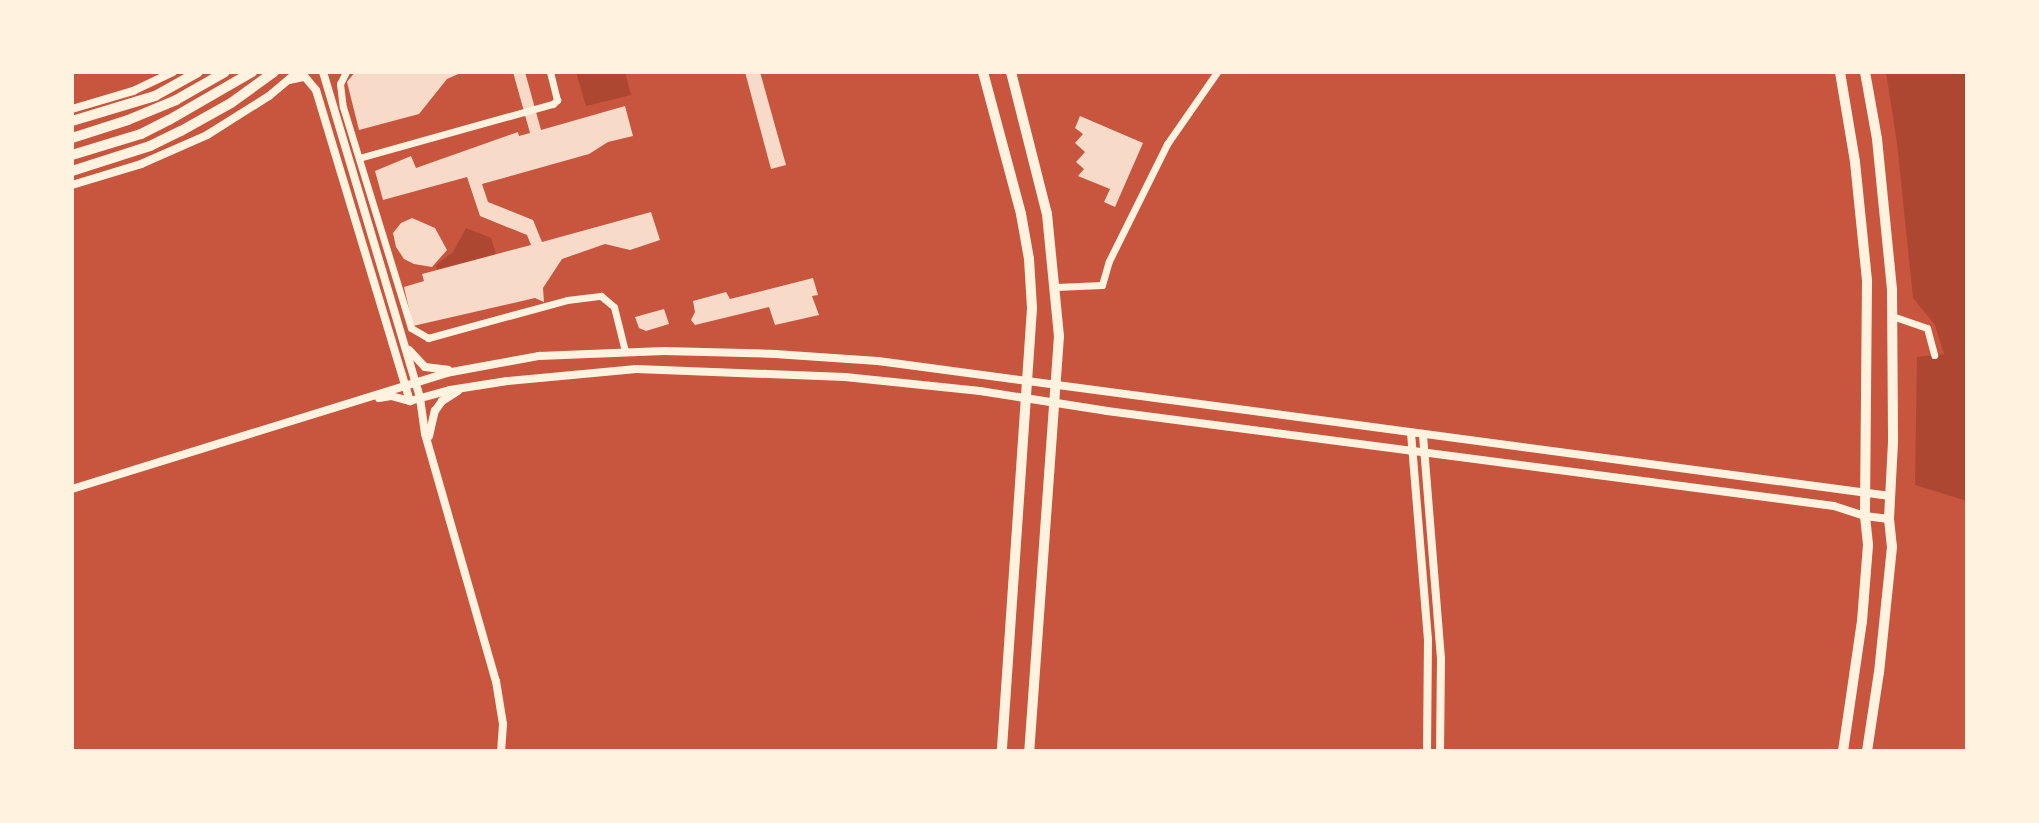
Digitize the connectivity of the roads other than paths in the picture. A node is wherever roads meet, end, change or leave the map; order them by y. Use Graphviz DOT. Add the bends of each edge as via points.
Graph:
graph roads {
  1 [pos="173,72"];
  2 [pos="198,72"];
  3 [pos="225,72"];
  4 [pos="252,72"];
  5 [pos="265,72"];
  6 [pos="274,72"];
  7 [pos="299,72"];
  8 [pos="323,72"];
  9 [pos="346,72"];
  10 [pos="550,72"];
  11 [pos="983,72"];
  12 [pos="1012,72"];
  13 [pos="1217,72"];
  14 [pos="1840,72"];
  15 [pos="1865,72"];
  16 [pos="289,80"];
  17 [pos="234,84"];
  18 [pos="176,100"];
  19 [pos="125,107"];
  20 [pos="72,109"];
  21 [pos="184,113"];
  22 [pos="72,121"];
  23 [pos="72,138"];
  24 [pos="146,147"];
  25 [pos="72,155"];
  26 [pos="359,158"];
  27 [pos="72,171"];
  28 [pos="72,185"];
  29 [pos="1056,287"];
  30 [pos="1892,316"];
  31 [pos="404,340"];
  32 [pos="625,351"];
  33 [pos="1934,355"];
  34 [pos="398,362"];
  35 [pos="461,370"];
  36 [pos="415,382"];
  37 [pos="1030,382"];
  38 [pos="405,385"];
  39 [pos="1057,386"];
  40 [pos="469,387"];
  41 [pos="382,392"];
  42 [pos="420,398"];
  43 [pos="1029,398"];
  44 [pos="410,401"];
  45 [pos="1056,402"];
  46 [pos="1411,433"];
  47 [pos="1423,435"];
  48 [pos="431,452"];
  49 [pos="1412,452"];
  50 [pos="1425,454"];
  51 [pos="72,492"];
  52 [pos="1868,492"];
  53 [pos="1890,496"];
  54 [pos="1865,516"];
  55 [pos="1889,519"];
  56 [pos="501,751"];
  57 [pos="1002,751"];
  58 [pos="1029,751"];
  59 [pos="1427,751"];
  60 [pos="1440,751"];
  61 [pos="1843,751"];
  62 [pos="1867,751"];
  1 -- 20 [label="street" via="133,91"];
  2 -- 19 [label="main road"];
  3 -- 18 [label="main road"];
  4 -- 17 [label="main road"];
  5 -- 17 [label="main road"];
  6 -- 24 [label="main road" via="207,118"];
  7 -- 16 [label="street"];
  8 -- 31 [label="street"];
  9 -- 26 [label="street" via="340,93"];
  10 -- 26 [label="street" via="557,100 553,104"];
  11 -- 37 [label="main road" via="1029,259"];
  12 -- 29 [label="main road" via="1040,177"];
  13 -- 29 [label="street" via="1167,144 1109,261 1102,285"];
  14 -- 52 [label="main road" via="1867,281"];
  15 -- 30 [label="main road" via="1877,139"];
  16 -- 28 [label="street" via="241,116 176,151"];
  16 -- 34 [label="street" via="305,77 316,90"];
  17 -- 21 [label="main road"];
  18 -- 19 [label="main road"];
  18 -- 23 [label="main road"];
  19 -- 22 [label="main road"];
  21 -- 24 [label="main road"];
  21 -- 25 [label="main road" via="141,134"];
  24 -- 27 [label="main road"];
  26 -- 32 [label="street" via="411,328 418,335 428,338 567,300 601,296 614,307"];
  29 -- 39 [label="main road"];
  30 -- 33 [label="street" via="1927,328"];
  30 -- 53 [label="main road"];
  31 -- 35 [label="street" via="425,366"];
  31 -- 36 [label="street"];
  32 -- 35 [label="street" via="539,356"];
  32 -- 37 [label="street" via="865,360"];
  34 -- 38 [label="street"];
  34 -- 41 [label="street" via="397,376"];
  35 -- 36 [label="street"];
  36 -- 38 [label="street"];
  36 -- 42 [label="street"];
  37 -- 39 [label="street"];
  37 -- 43 [label="main road"];
  38 -- 41 [label="street"];
  38 -- 44 [label="street"];
  39 -- 45 [label="main road"];
  39 -- 46 [label="street"];
  40 -- 42 [label="street"];
  40 -- 43 [label="street" via="572,373 694,370 858,378"];
  40 -- 48 [label="street" via="449,395 435,411 429,429"];
  41 -- 51 [label="street"];
  42 -- 44 [label="street"];
  42 -- 48 [label="street"];
  43 -- 45 [label="street"];
  43 -- 57 [label="main road"];
  44 -- 51 [label="street" via="383,397"];
  45 -- 49 [label="street"];
  45 -- 58 [label="main road"];
  46 -- 47 [label="street"];
  46 -- 49 [label="street"];
  47 -- 50 [label="street"];
  47 -- 52 [label="street"];
  48 -- 56 [label="street" via="496,681 503,724"];
  49 -- 50 [label="street"];
  49 -- 59 [label="street" via="1428,639"];
  50 -- 54 [label="street" via="1834,506"];
  50 -- 60 [label="street" via="1441,658"];
  52 -- 53 [label="street"];
  52 -- 54 [label="main road"];
  53 -- 55 [label="main road"];
  54 -- 55 [label="street"];
  54 -- 61 [label="main road" via="1868,545 1862,621"];
  55 -- 62 [label="main road" via="1892,547 1885,621"];
}
